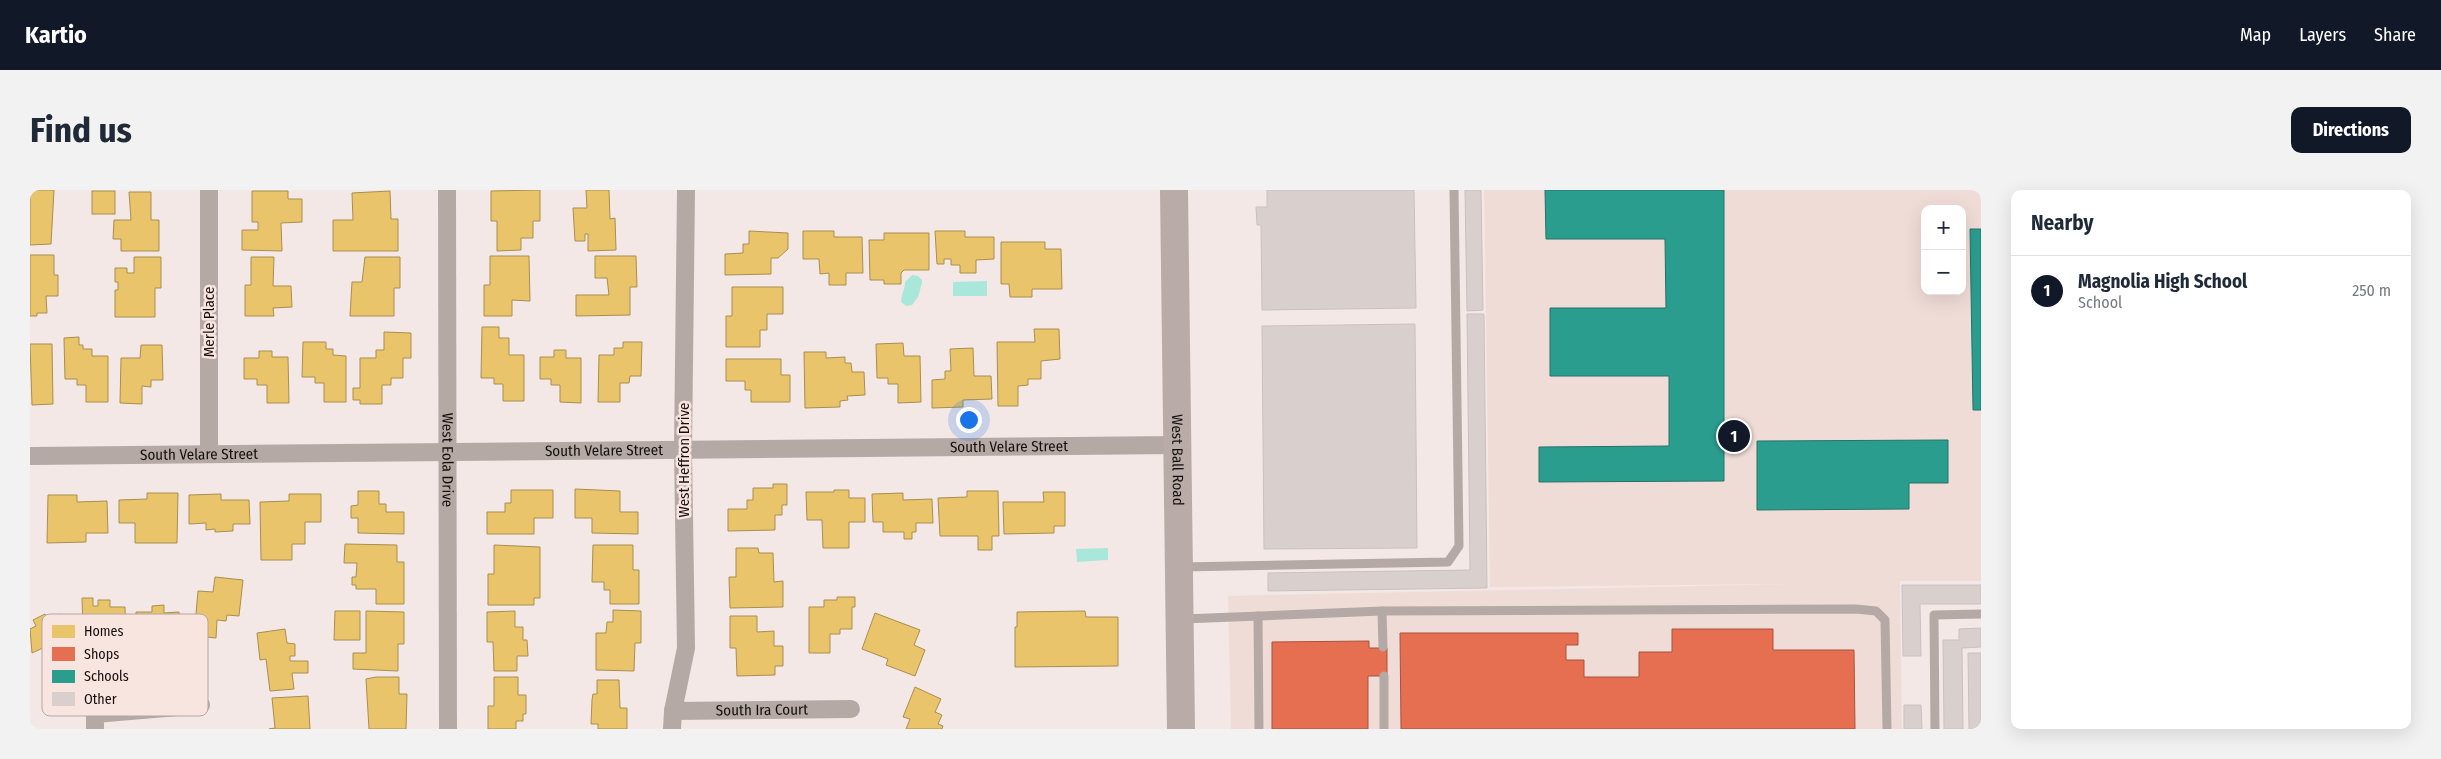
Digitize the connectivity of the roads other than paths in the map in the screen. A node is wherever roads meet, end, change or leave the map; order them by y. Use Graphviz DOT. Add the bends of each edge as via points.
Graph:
graph roads {
  1 [pos="209,190"];
  2 [pos="447,190"];
  3 [pos="686,190"];
  4 [pos="1174,190"];
  5 [pos="1454,190"];
  6 [pos="1177,445"];
  7 [pos="683,450"];
  8 [pos="447,452"];
  9 [pos="209,454"];
  10 [pos="30,456"];
  11 [pos="1179,567"];
  12 [pos="1382,611"];
  13 [pos="1981,614"];
  14 [pos="1258,616"];
  15 [pos="1179,619"];
  16 [pos="1383,647"];
  17 [pos="1384,676"];
  18 [pos="851,709"];
  19 [pos="673,711"];
  20 [pos="128,716"];
  21 [pos="95,721"];
  22 [pos="448,729"];
  23 [pos="672,729"];
  24 [pos="1181,729"];
  25 [pos="1259,729"];
  26 [pos="1384,729"];
  27 [pos="1887,729"];
  28 [pos="1934,729"];
  1 -- 9 [label="street, Merle Place"];
  2 -- 8 [label="street, West Eola Drive"];
  3 -- 7 [label="street, West Heffron Drive"];
  4 -- 6 [label="main road, West Ball Road"];
  5 -- 11 [label="lane" via="1460,546 1448,562"];
  6 -- 7 [label="street, South Velare Street"];
  6 -- 11 [label="main road, West Ball Road"];
  7 -- 8 [label="street, South Velare Street"];
  7 -- 19 [label="street, West Heffron Drive" via="686,648"];
  8 -- 9 [label="street, South Velare Street"];
  8 -- 22 [label="street, West Eola Drive"];
  9 -- 10 [label="street, South Velare Street"];
  11 -- 15 [label="main road, West Ball Road"];
  12 -- 14 [label="lane"];
  12 -- 16 [label="lane"];
  12 -- 27 [label="lane" via="1876,611 1885,620"];
  13 -- 28 [label="lane" via="1934,615"];
  14 -- 15 [label="lane"];
  14 -- 25 [label="lane"];
  15 -- 24 [label="main road, West Ball Road"];
  17 -- 26 [label="lane"];
  18 -- 19 [label="street, South Ira Court"];
  19 -- 23 [label="street, West Heffron Drive"];
  20 -- 21 [label="street"];
}
